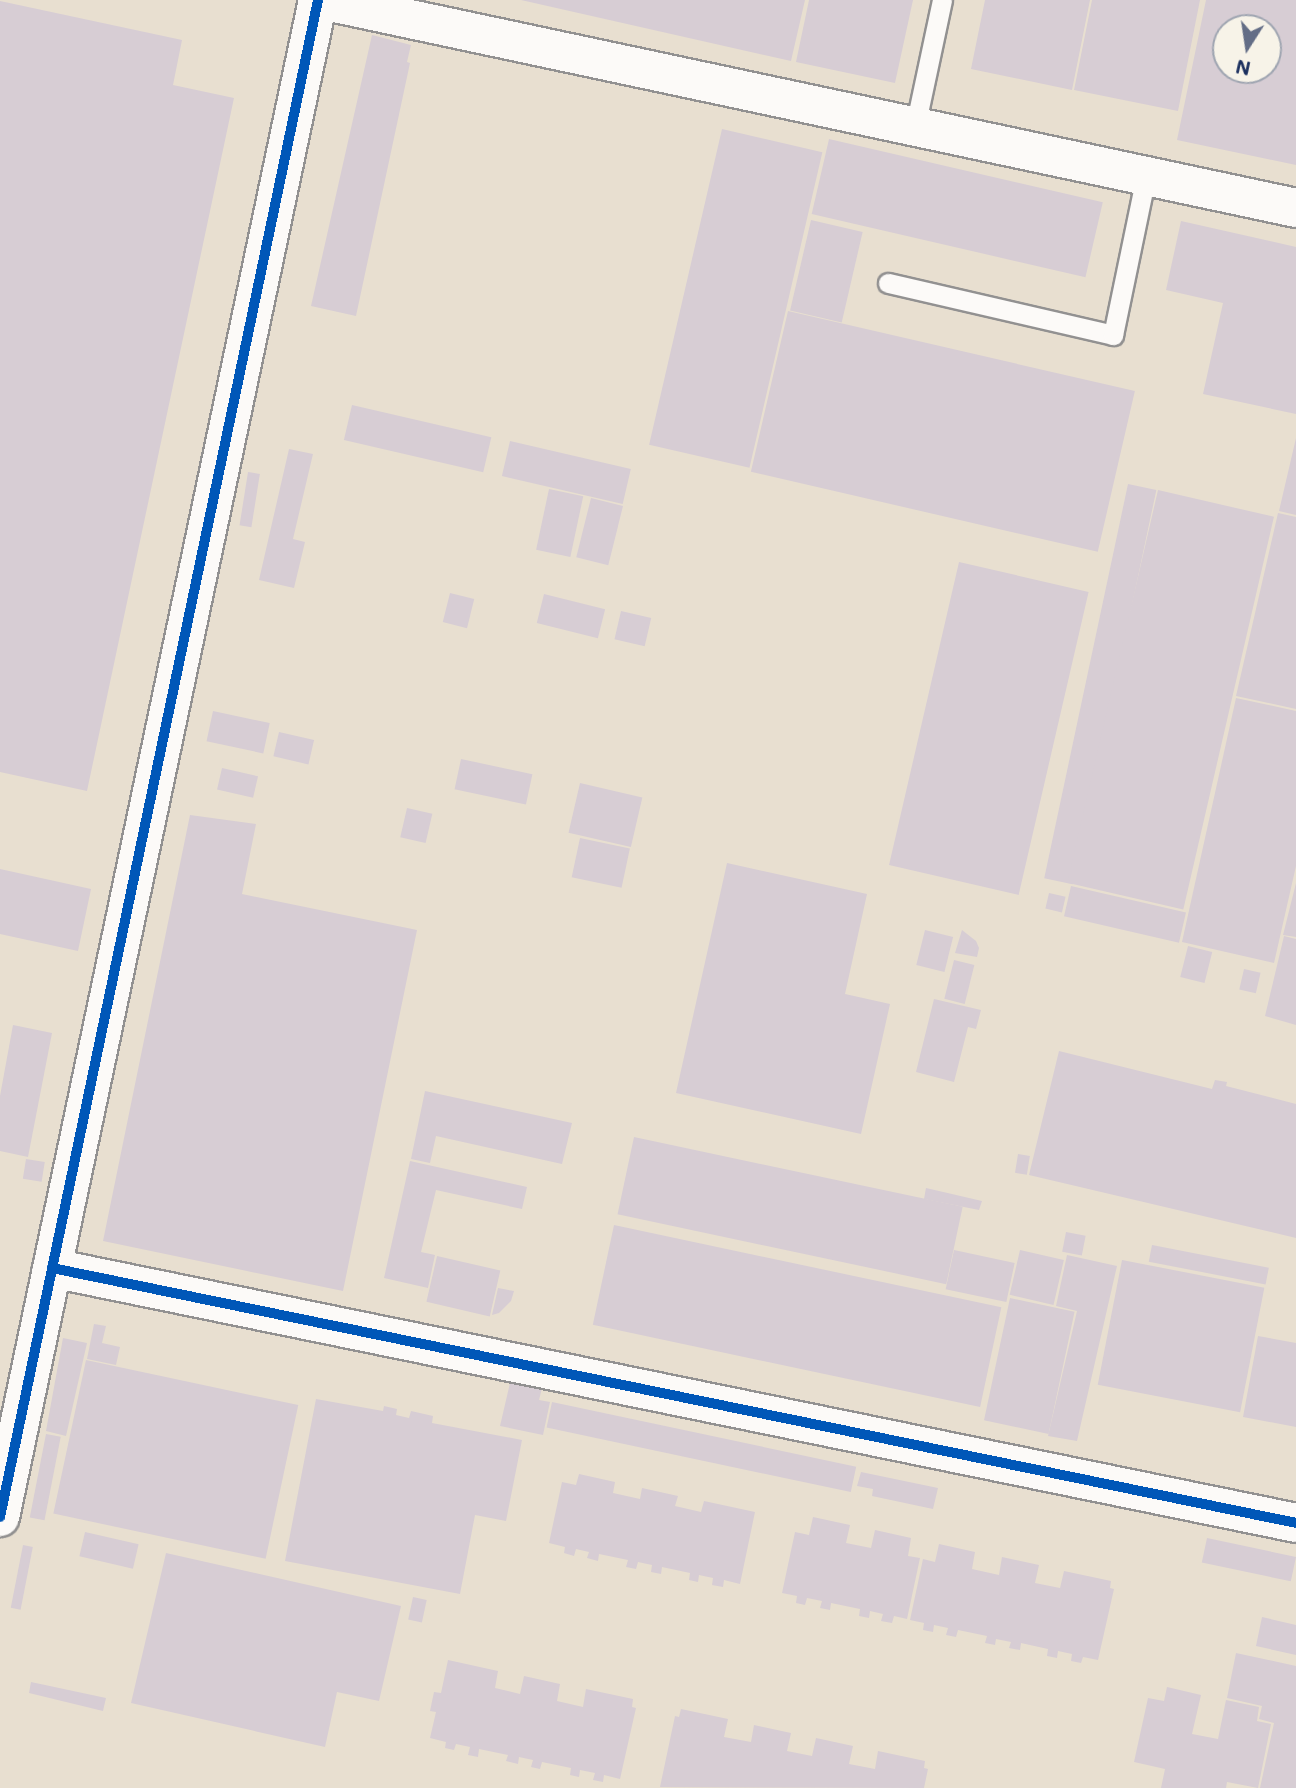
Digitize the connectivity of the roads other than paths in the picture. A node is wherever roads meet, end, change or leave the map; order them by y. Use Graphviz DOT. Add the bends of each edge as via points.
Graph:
graph roads {
  1 [pos="319,0"];
  2 [pos="942,0"];
  3 [pos="915,127"];
  4 [pos="1146,176"];
  5 [pos="1296,208"];
  6 [pos="888,283"];
  7 [pos="52,1268"];
  8 [pos="0,1517"];
  9 [pos="1296,1523"];
  1 -- 3 [label="street"];
  1 -- 7 [label="street"];
  2 -- 3 [label="lane"];
  3 -- 4 [label="street"];
  4 -- 5 [label="street"];
  4 -- 6 [label="lane" via="1113,335"];
  7 -- 8 [label="street"];
  7 -- 9 [label="street"];
}
